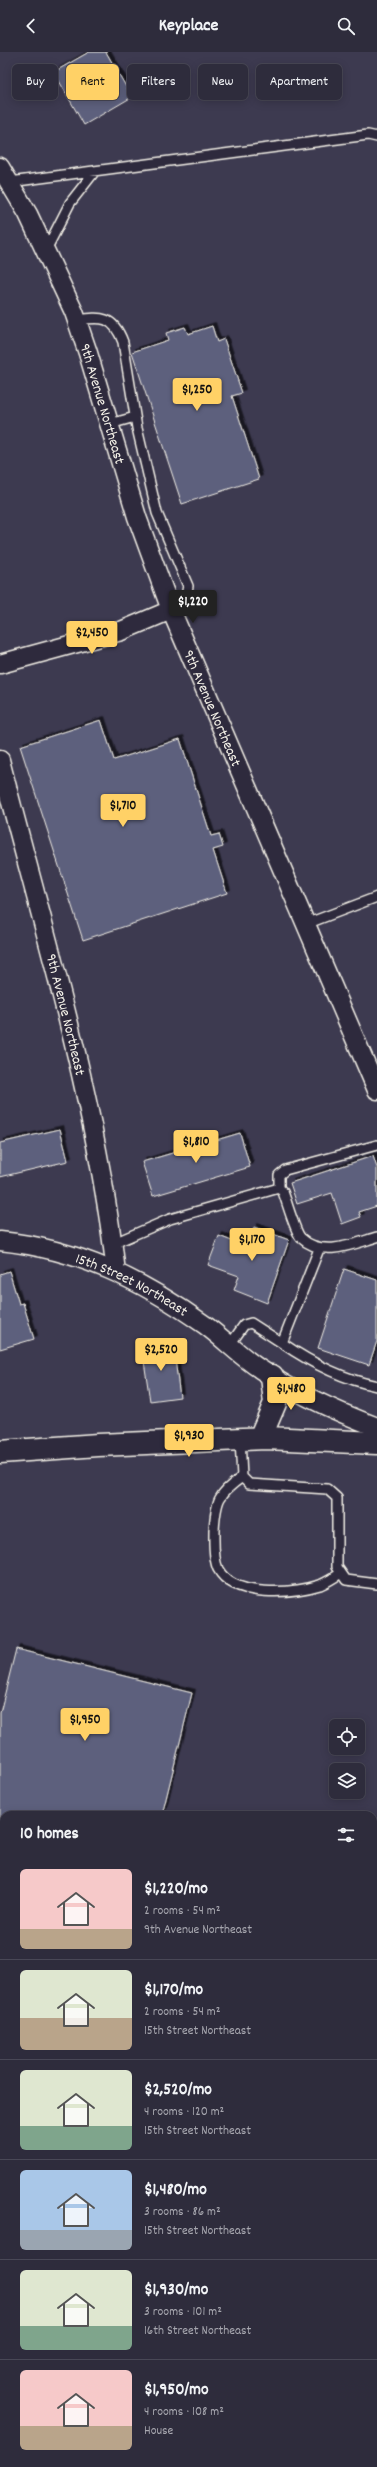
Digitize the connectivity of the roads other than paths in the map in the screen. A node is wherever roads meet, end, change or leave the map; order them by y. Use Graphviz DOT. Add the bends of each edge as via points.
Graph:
graph roads {
  1 [pos="377,137"];
  2 [pos="95,171"];
  3 [pos="5,174"];
  4 [pos="46,250"];
  5 [pos="77,320"];
  6 [pos="135,417"];
  7 [pos="110,424"];
  8 [pos="147,515"];
  9 [pos="171,610"];
  10 [pos="0,664"];
  11 [pos="0,760"];
  12 [pos="377,897"];
  13 [pos="306,924"];
  14 [pos="377,1090"];
  15 [pos="377,1145"];
  16 [pos="279,1188"];
  17 [pos="377,1237"];
  18 [pos="0,1241"];
  19 [pos="112,1244"];
  20 [pos="319,1249"];
  21 [pos="116,1272"];
  22 [pos="282,1343"];
  23 [pos="229,1346"];
  24 [pos="272,1376"];
  25 [pos="377,1386"];
  26 [pos="377,1427"];
  27 [pos="250,1439"];
  28 [pos="377,1443"];
  29 [pos="0,1452"];
  30 [pos="242,1477"];
  31 [pos="341,1573"];
  32 [pos="377,1584"];
  1 -- 2 [label="lane" via="361,136"];
  2 -- 3 [label="lane"];
  2 -- 4 [label="lane" via="70,202"];
  3 -- 4 [label="street, 9th Avenue Northeast"];
  4 -- 5 [label="street, 9th Avenue Northeast"];
  5 -- 6 [label="lane" via="99,317 111,321 120,332"];
  5 -- 7 [label="street, 9th Avenue Northeast"];
  6 -- 7 [label="lane"];
  6 -- 8 [label="lane"];
  7 -- 8 [label="street, 9th Avenue Northeast"];
  8 -- 9 [label="street, 9th Avenue Northeast"];
  8 -- 9 [label="lane" via="188,586 186,596"];
  9 -- 10 [label="street" via="122,631"];
  9 -- 13 [label="street, 9th Avenue Northeast"];
  11 -- 19 [label="street, 9th Avenue Northeast" via="86,1094 106,1195"];
  12 -- 13 [label="lane"];
  13 -- 14 [label="street, 9th Avenue Northeast"];
  15 -- 16 [label="lane" via="285,1170 279,1175"];
  16 -- 19 [label="lane" via="170,1219"];
  16 -- 20 [label="lane" via="283,1192 300,1238"];
  17 -- 20 [label="lane" via="340,1247"];
  18 -- 21 [label="street, 15th Street Northeast" via="30,1244 74,1255"];
  19 -- 21 [label="street, 9th Avenue Northeast"];
  20 -- 22 [label="lane"];
  21 -- 23 [label="street, 15th Street Northeast" via="143,1284 206,1326"];
  22 -- 23 [label="lane" via="251,1323 244,1325"];
  22 -- 25 [label="lane" via="300,1356 349,1380"];
  23 -- 24 [label="street, 15th Street Northeast"];
  24 -- 26 [label="street, 15th Street Northeast" via="334,1409"];
  24 -- 27 [label="main road" via="275,1403"];
  27 -- 28 [label="main road" via="310,1438"];
  27 -- 29 [label="main road"];
  27 -- 30 [label="lane"];
  30 -- 31 [label="lane" via="249,1484 327,1489 337,1498 337,1567"];
  30 -- 31 [label="lane" via="223,1490 216,1510 214,1544 218,1568 227,1579 237,1585 263,1591 292,1592 322,1584"];
  31 -- 32 [label="lane" via="346,1580"];
}
